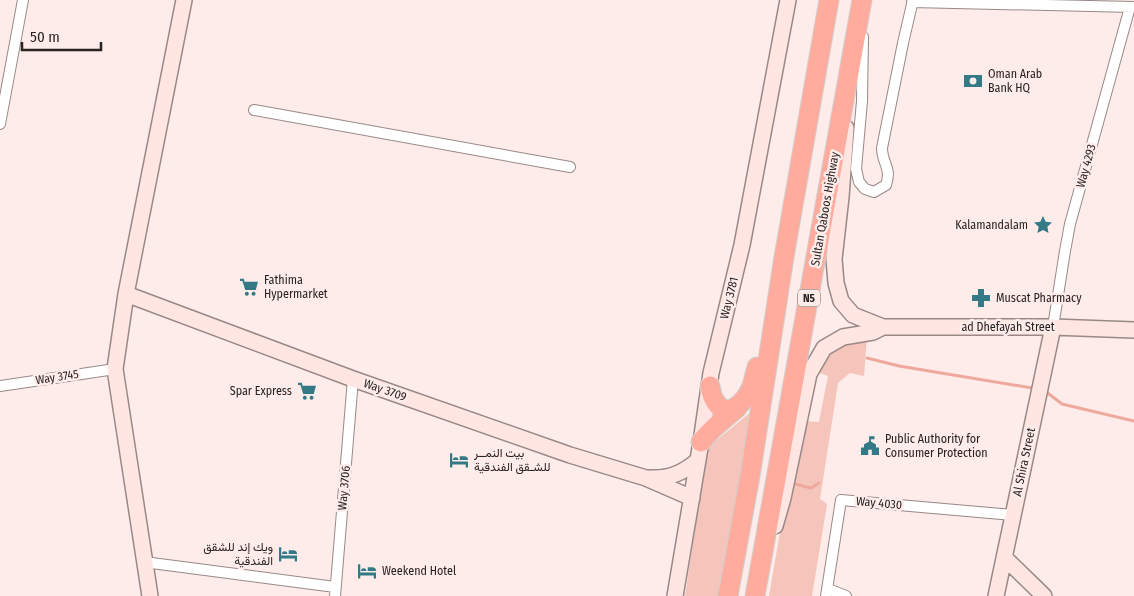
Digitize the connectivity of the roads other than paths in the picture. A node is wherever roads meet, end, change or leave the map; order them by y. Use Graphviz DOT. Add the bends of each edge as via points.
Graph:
graph roads {
  1 [pos="23,0"];
  2 [pos="184,0"];
  3 [pos="788,0"];
  4 [pos="829,0"];
  5 [pos="863,0"];
  6 [pos="913,1"];
  7 [pos="1132,7"];
  8 [pos="852,59"];
  9 [pos="3,93"];
  10 [pos="254,110"];
  11 [pos="0,124"];
  12 [pos="570,167"];
  13 [pos="784,256"];
  14 [pos="126,294"];
  15 [pos="882,327"];
  16 [pos="1053,327"];
  17 [pos="1134,330"];
  18 [pos="115,369"];
  19 [pos="353,379"];
  20 [pos="0,386"];
  21 [pos="710,386"];
  22 [pos="738,407"];
  23 [pos="701,442"];
  24 [pos="697,461"];
  25 [pos="646,478"];
  26 [pos="692,498"];
  27 [pos="1013,515"];
  28 [pos="1004,558"];
  29 [pos="144,562"];
  30 [pos="335,591"];
  31 [pos="756,592"];
  32 [pos="827,592"];
  33 [pos="150,596"];
  34 [pos="675,596"];
  35 [pos="728,596"];
  36 [pos="846,596"];
  37 [pos="996,596"];
  38 [pos="1044,596"];
  1 -- 9 [label="street"];
  2 -- 14 [label="street"];
  3 -- 21 [label="street, Way 3781" via="742,245"];
  4 -- 13 [label="highway"];
  5 -- 6 [label="street" via="862,101 856,169 859,182 874,192 886,185 889,177 882,148"];
  5 -- 8 [label="highway, Sultan Qaboos Highway / N5"];
  6 -- 7 [label="street"];
  7 -- 16 [label="street, Way 4293" via="1070,224"];
  8 -- 15 [label="street" via="834,259 836,284 841,301 853,315"];
  8 -- 31 [label="highway, Sultan Qaboos Highway / N5"];
  9 -- 11 [label="street"];
  10 -- 12 [label="street"];
  13 -- 22 [label="highway" via="752,386"];
  13 -- 35 [label="highway"];
  14 -- 18 [label="street"];
  14 -- 19 [label="street, Way 3709"];
  15 -- 16 [label="street, ad Dhefayah Street"];
  15 -- 31 [label="street" via="843,337 824,348 809,374 783,498"];
  16 -- 17 [label="street, ad Dhefayah Street"];
  16 -- 27 [label="street, Al Shira Street"];
  18 -- 20 [label="street, Way 3745"];
  18 -- 29 [label="street"];
  19 -- 25 [label="street, Way 3709" via="570,455"];
  19 -- 30 [label="street, Way 3706"];
  21 -- 22 [label="highway" via="720,408"];
  21 -- 23 [label="street, Way 3781"];
  22 -- 23 [label="highway" via="711,429"];
  23 -- 24 [label="street, Way 3781"];
  24 -- 25 [label="street, Way 3709" via="674,476"];
  24 -- 26 [label="street, Way 3781"];
  25 -- 26 [label="street, Way 3709"];
  26 -- 34 [label="street, Way 3781"];
  27 -- 28 [label="street, Al Shira Street"];
  27 -- 32 [label="street, Way 4030" via="841,500"];
  28 -- 37 [label="street, Al Shira Street"];
  28 -- 38 [label="street"];
  29 -- 30 [label="street"];
  29 -- 33 [label="street"];
  32 -- 36 [label="street"];
}
